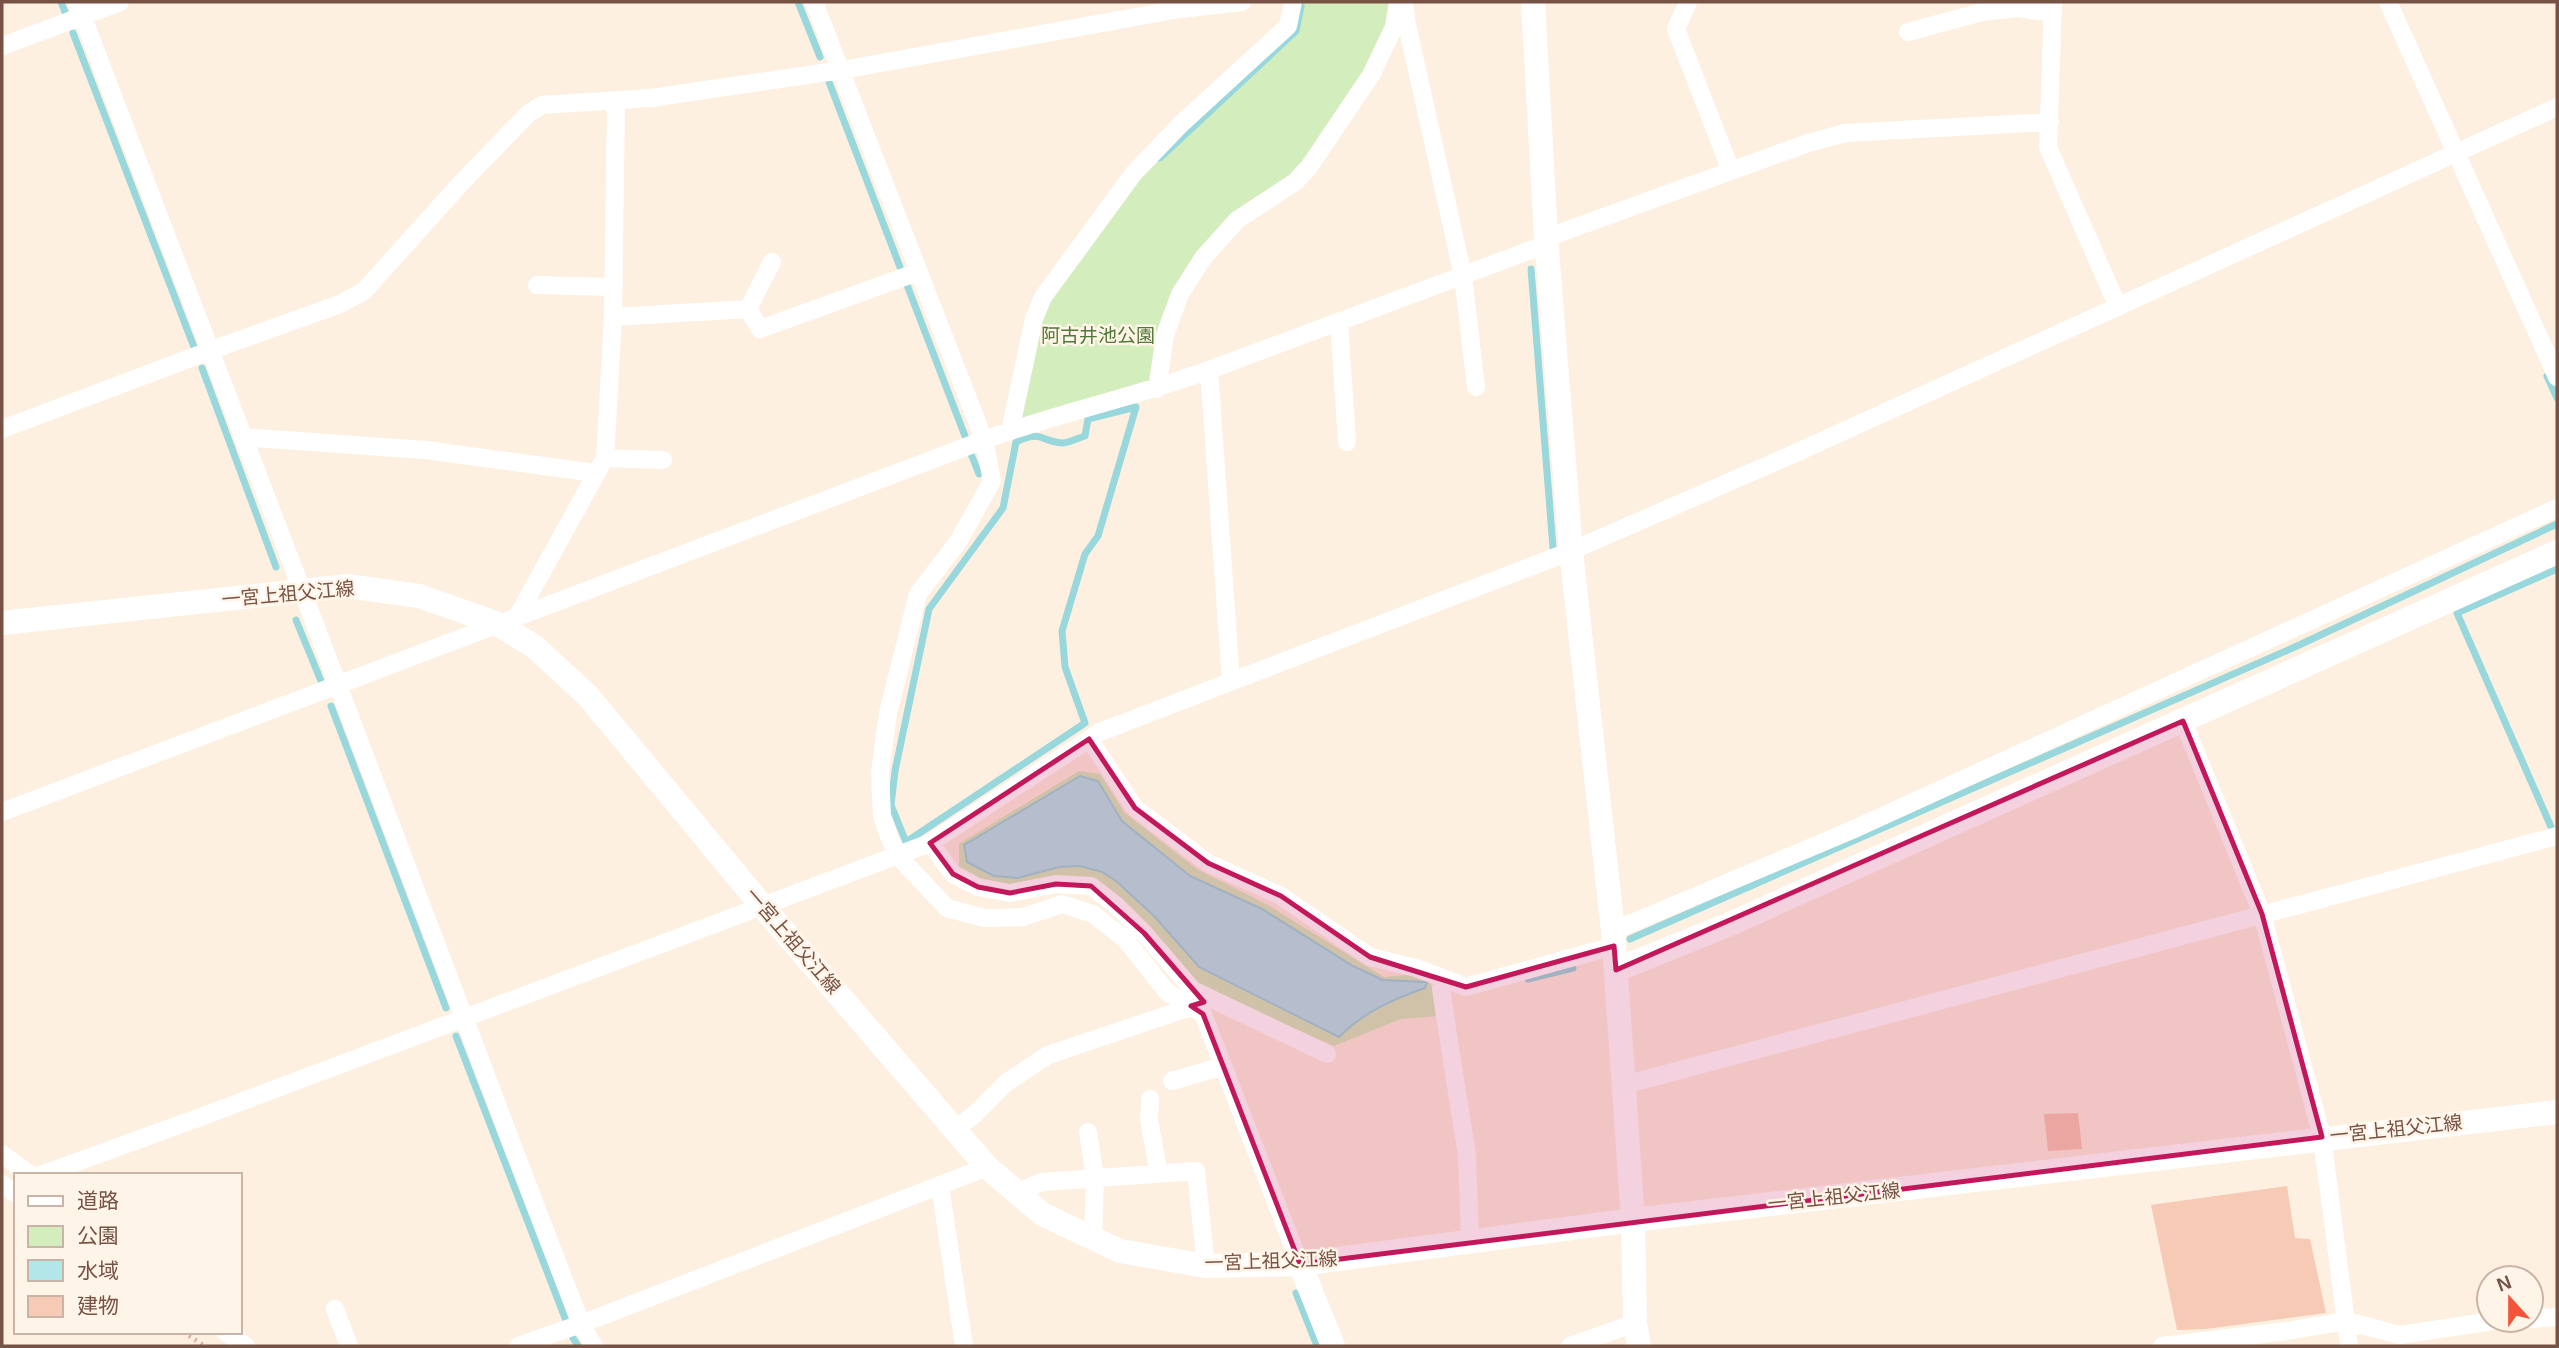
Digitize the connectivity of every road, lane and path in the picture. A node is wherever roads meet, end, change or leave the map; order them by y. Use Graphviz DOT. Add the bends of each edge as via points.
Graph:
graph roads {
  1 [pos="120,2"];
  2 [pos="814,2"];
  3 [pos="1242,2"];
  4 [pos="1293,2"];
  5 [pos="1398,2"];
  6 [pos="1404,2"];
  7 [pos="1533,2"];
  8 [pos="1688,2"];
  9 [pos="2388,2"];
  10 [pos="1179,5"];
  11 [pos="80,8"];
  12 [pos="2053,8"];
  13 [pos="1908,32"];
  14 [pos="2,46"];
  15 [pos="842,70"];
  16 [pos="616,100"];
  17 [pos="2557,107"];
  18 [pos="2050,122"];
  19 [pos="2456,152"];
  20 [pos="1731,171"];
  21 [pos="1546,238"];
  22 [pos="772,262"];
  23 [pos="918,272"];
  24 [pos="1464,276"];
  25 [pos="537,285"];
  26 [pos="614,287"];
  27 [pos="2118,307"];
  28 [pos="748,309"];
  29 [pos="613,317"];
  30 [pos="1339,323"];
  31 [pos="209,351"];
  32 [pos="1209,370"];
  33 [pos="2557,377"];
  34 [pos="1476,387"];
  35 [pos="1157,389"];
  36 [pos="2,429"];
  37 [pos="1010,430"];
  38 [pos="242,437"];
  39 [pos="984,440"];
  40 [pos="1347,442"];
  41 [pos="663,460"];
  42 [pos="601,466"];
  43 [pos="2557,508"];
  44 [pos="1571,551"];
  45 [pos="2557,552"];
  46 [pos="303,591"];
  47 [pos="507,619"];
  48 [pos="2,624"];
  49 [pos="1231,682"];
  50 [pos="338,685"];
  51 [pos="2183,721"];
  52 [pos="1089,739"];
  53 [pos="2,812"];
  54 [pos="2557,836"];
  55 [pos="930,843"];
  56 [pos="897,855"];
  57 [pos="764,907"];
  58 [pos="2262,915"];
  59 [pos="1614,949"];
  60 [pos="1443,978"];
  61 [pos="1210,1000"];
  62 [pos="1191,1006"];
  63 [pos="463,1019"];
  64 [pos="1327,1054"];
  65 [pos="1223,1066"];
  66 [pos="1172,1081"];
  67 [pos="1624,1085"];
  68 [pos="1150,1099"];
  69 [pos="2557,1112"];
  70 [pos="955,1129"];
  71 [pos="1088,1132"];
  72 [pos="2322,1138"];
  73 [pos="2,1154"];
  74 [pos="987,1167"];
  75 [pos="28,1173"];
  76 [pos="46,1173"];
  77 [pos="1159,1174"];
  78 [pos="1095,1178"];
  79 [pos="940,1186"];
  80 [pos="1017,1193"];
  81 [pos="1633,1220"];
  82 [pos="1093,1240"];
  83 [pos="1470,1241"];
  84 [pos="1300,1264"];
  85 [pos="1206,1266"];
  86 [pos="335,1310"];
  87 [pos="2346,1321"];
  88 [pos="581,1324"];
  89 [pos="2475,1324"];
  90 [pos="186,1334"];
  91 [pos="228,1334"];
  92 [pos="1637,1334"];
  93 [pos="205,1346"];
  94 [pos="246,1346"];
  95 [pos="349,1346"];
  96 [pos="518,1346"];
  97 [pos="594,1346"];
  98 [pos="964,1346"];
  99 [pos="1333,1346"];
  100 [pos="1570,1346"];
  101 [pos="2162,1346"];
  102 [pos="2349,1346"];
  1 -- 11 [label="street"];
  2 -- 15 [label="street"];
  3 -- 10 [label="street"];
  4 -- 37 [label="street" via="1288,26 1134,173 1043,297"];
  5 -- 35 [label="street" via="1394,27 1371,75 1309,167 1295,182 1237,220 1203,258 1180,294 1165,335"];
  6 -- 24 [label="street"];
  7 -- 21 [label="main road"];
  8 -- 20 [label="street" via="1676,29"];
  9 -- 19 [label="street"];
  10 -- 15 [label="street"];
  11 -- 14 [label="street"];
  11 -- 31 [label="street"];
  12 -- 13 [label="street" via="1982,12"];
  12 -- 18 [label="street"];
  15 -- 16 [label="street"];
  15 -- 23 [label="street"];
  16 -- 26 [label="street"];
  16 -- 31 [label="street" via="542,104 461,183 364,291"];
  17 -- 19 [label="street"];
  18 -- 20 [label="street" via="1845,133"];
  18 -- 27 [label="street" via="2049,147"];
  19 -- 27 [label="street"];
  19 -- 33 [label="street"];
  20 -- 21 [label="street"];
  21 -- 24 [label="street" via="1539,247"];
  21 -- 44 [label="main road"];
  22 -- 28 [label="street"];
  23 -- 28 [label="street" via="760,329"];
  23 -- 39 [label="street"];
  24 -- 30 [label="street"];
  24 -- 34 [label="street"];
  25 -- 26 [label="street"];
  26 -- 29 [label="street"];
  27 -- 44 [label="street"];
  28 -- 29 [label="street"];
  29 -- 42 [label="street"];
  30 -- 32 [label="street"];
  30 -- 40 [label="street"];
  31 -- 36 [label="street"];
  31 -- 38 [label="street"];
  32 -- 35 [label="street"];
  32 -- 49 [label="street"];
  35 -- 37 [label="street"];
  37 -- 39 [label="street"];
  38 -- 42 [label="street"];
  38 -- 46 [label="street"];
  39 -- 47 [label="street"];
  39 -- 56 [label="street" via="992,481 958,542 918,594 888,713 880,773 882,816"];
  41 -- 42 [label="street"];
  42 -- 47 [label="street"];
  43 -- 59 [label="street" via="1877,818"];
  44 -- 49 [label="street"];
  44 -- 59 [label="main road"];
  45 -- 51 [label="main road"];
  46 -- 47 [label="main road, 一宮上祖父江線" via="347,586 419,596"];
  46 -- 48 [label="main road, 一宮上祖父江線"];
  46 -- 50 [label="street"];
  47 -- 50 [label="street"];
  47 -- 57 [label="main road, 一宮上祖父江線" via="588,696"];
  49 -- 52 [label="street"];
  50 -- 53 [label="street"];
  50 -- 63 [label="street"];
  51 -- 58 [label="street"];
  51 -- 59 [label="main road" via="1730,924"];
  52 -- 55 [label="street"];
  52 -- 60 [label="street" via="1135,808 1208,863 1280,896 1370,957"];
  54 -- 58 [label="street"];
  55 -- 56 [label="street"];
  55 -- 61 [label="street" via="953,874 978,887 1010,893 1056,884 1091,886 1144,933 1193,990"];
  56 -- 57 [label="street"];
  56 -- 62 [label="street" via="947,908 984,918 1023,917 1062,904 1093,914 1125,939 1167,992"];
  57 -- 63 [label="street"];
  57 -- 70 [label="main road, 一宮上祖父江線"];
  58 -- 67 [label="street"];
  58 -- 72 [label="street"];
  59 -- 60 [label="street" via="1466,987"];
  59 -- 67 [label="main road"];
  60 -- 83 [label="street" via="1467,1155"];
  61 -- 62 [label="street"];
  61 -- 64 [label="street"];
  62 -- 65 [label="street" via="1203,1014"];
  62 -- 70 [label="street" via="1048,1055 1006,1083"];
  63 -- 76 [label="street"];
  63 -- 88 [label="street"];
  65 -- 66 [label="street"];
  65 -- 84 [label="street"];
  67 -- 81 [label="main road"];
  68 -- 77 [label="street"];
  69 -- 72 [label="main road, 一宮上祖父江線"];
  70 -- 74 [label="main road, 一宮上祖父江線"];
  71 -- 78 [label="street"];
  72 -- 81 [label="main road, 一宮上祖父江線"];
  72 -- 87 [label="street"];
  73 -- 75 [label="street"];
  74 -- 79 [label="street"];
  74 -- 80 [label="main road, 一宮上祖父江線"];
  77 -- 78 [label="street"];
  77 -- 85 [label="street" via="1196,1171"];
  78 -- 80 [label="street" via="1042,1182"];
  78 -- 82 [label="street"];
  79 -- 88 [label="street"];
  79 -- 98 [label="street"];
  80 -- 82 [label="main road, 一宮上祖父江線" via="1042,1214"];
  81 -- 83 [label="main road, 一宮上祖父江線"];
  81 -- 92 [label="main road"];
  82 -- 85 [label="main road, 一宮上祖父江線" via="1121,1251"];
  83 -- 84 [label="main road, 一宮上祖父江線"];
  84 -- 85 [label="main road, 一宮上祖父江線"];
  84 -- 99 [label="main road"];
  86 -- 95 [label="street"];
  87 -- 89 [label="street" via="2400,1335"];
  87 -- 101 [label="street"];
  87 -- 102 [label="street"];
  88 -- 96 [label="street"];
  88 -- 97 [label="street"];
  90 -- 93 [label="path"];
  91 -- 94 [label="street"];
  92 -- 100 [label="street"];
}
